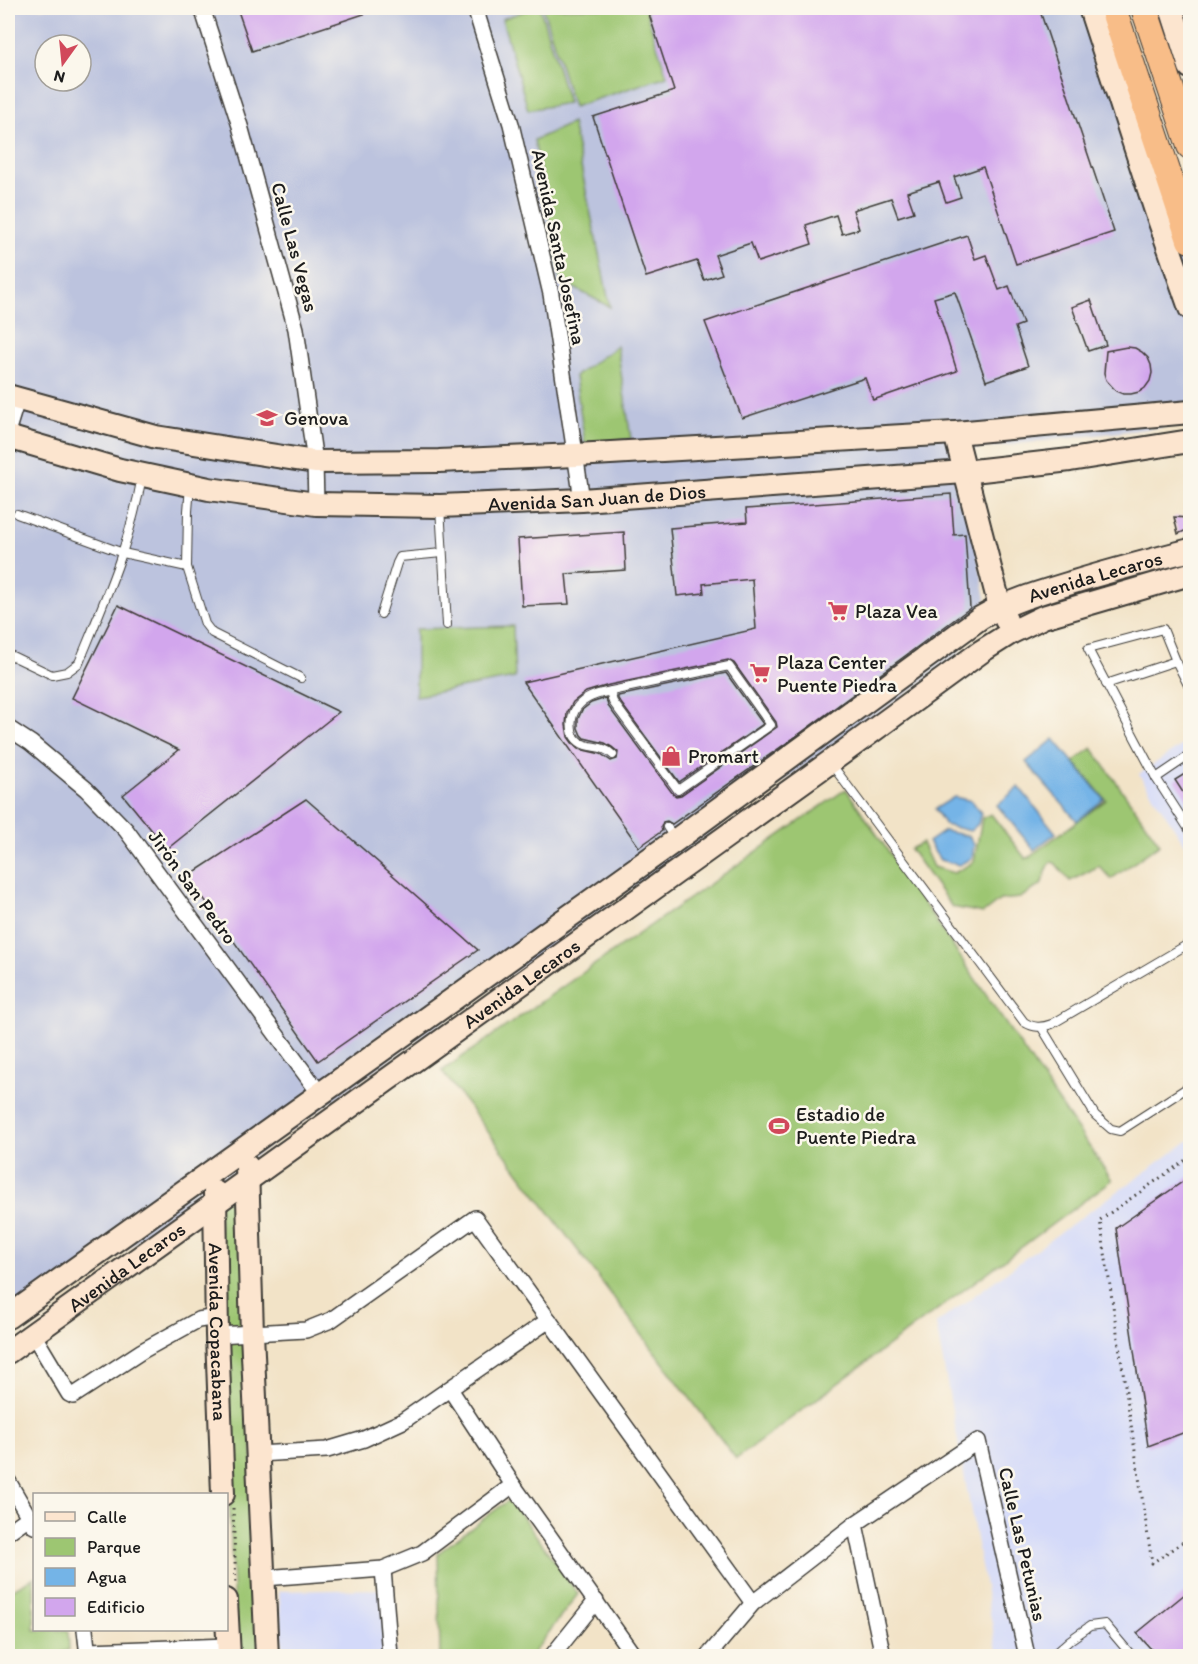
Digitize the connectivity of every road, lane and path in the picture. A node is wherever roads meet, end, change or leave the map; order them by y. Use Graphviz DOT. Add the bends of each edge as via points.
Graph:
graph roads {
  1 [pos="202,8"];
  2 [pos="475,8"];
  3 [pos="1090,8"];
  4 [pos="1113,8"];
  5 [pos="1144,8"];
  6 [pos="1171,8"];
  7 [pos="1191,67"];
  8 [pos="1191,146"];
  9 [pos="1191,240"];
  10 [pos="1191,308"];
  11 [pos="12,398"];
  12 [pos="1191,412"];
  13 [pos="8,429"];
  14 [pos="955,433"];
  15 [pos="8,437"];
  16 [pos="1191,441"];
  17 [pos="576,455"];
  18 [pos="315,462"];
  19 [pos="964,472"];
  20 [pos="142,475"];
  21 [pos="190,485"];
  22 [pos="582,500"];
  23 [pos="316,504"];
  24 [pos="440,506"];
  25 [pos="17,514"];
  26 [pos="1191,549"];
  27 [pos="442,553"];
  28 [pos="123,554"];
  29 [pos="187,567"];
  30 [pos="1191,574"];
  31 [pos="1000,607"];
  32 [pos="381,614"];
  33 [pos="447,625"];
  34 [pos="1012,632"];
  35 [pos="8,654"];
  36 [pos="1176,661"];
  37 [pos="301,678"];
  38 [pos="1106,684"];
  39 [pos="1191,689"];
  40 [pos="606,692"];
  41 [pos="8,728"];
  42 [pos="613,755"];
  43 [pos="1191,755"];
  44 [pos="830,762"];
  45 [pos="1156,778"];
  46 [pos="1191,831"];
  47 [pos="1191,943"];
  48 [pos="1042,1028"];
  49 [pos="1191,1086"];
  50 [pos="320,1094"];
  51 [pos="246,1147"];
  52 [pos="1191,1156"];
  53 [pos="214,1169"];
  54 [pos="249,1178"];
  55 [pos="215,1203"];
  56 [pos="8,1317"];
  57 [pos="549,1320"];
  58 [pos="217,1326"];
  59 [pos="252,1333"];
  60 [pos="33,1334"];
  61 [pos="8,1352"];
  62 [pos="450,1389"];
  63 [pos="258,1454"];
  64 [pos="8,1481"];
  65 [pos="513,1485"];
  66 [pos="223,1493"];
  67 [pos="32,1521"];
  68 [pos="855,1524"];
  69 [pos="8,1532"];
  70 [pos="1191,1537"];
  71 [pos="383,1569"];
  72 [pos="264,1578"];
  73 [pos="596,1601"];
  74 [pos="753,1603"];
  75 [pos="85,1631"];
  76 [pos="227,1631"];
  77 [pos="228,1651"];
  78 [pos="88,1654"];
  79 [pos="267,1656"];
  80 [pos="390,1656"];
  81 [pos="552,1656"];
  82 [pos="634,1656"];
  83 [pos="708,1656"];
  84 [pos="884,1656"];
  85 [pos="1027,1656"];
  86 [pos="1052,1656"];
  87 [pos="1132,1656"];
  1 -- 18 [label="street, Calle Las Vegas" via="240,126 296,328"];
  2 -- 17 [label="street, Avenida Santa Josefina" via="511,124 551,294"];
  3 -- 10 [label="main road"];
  4 -- 9 [label="highway"];
  5 -- 8 [label="highway"];
  6 -- 7 [label="main road"];
  11 -- 13 [label="street"];
  11 -- 18 [label="main road" via="156,437"];
  12 -- 14 [label="main road"];
  14 -- 17 [label="main road"];
  14 -- 19 [label="main road, Avenida Lecaros"];
  15 -- 20 [label="main road, Avenida San Juan de Dios"];
  16 -- 19 [label="main road, Avenida San Juan de Dios"];
  17 -- 18 [label="main road"];
  17 -- 22 [label="street, Avenida Santa Josefina"];
  18 -- 23 [label="street, Calle Las Vegas"];
  19 -- 22 [label="main road, Avenida San Juan de Dios"];
  19 -- 31 [label="main road, Avenida Lecaros"];
  20 -- 21 [label="main road, Avenida San Juan de Dios"];
  20 -- 28 [label="lane"];
  21 -- 23 [label="main road, Avenida San Juan de Dios"];
  21 -- 29 [label="lane"];
  22 -- 24 [label="main road, Avenida San Juan de Dios"];
  23 -- 24 [label="main road, Avenida San Juan de Dios"];
  24 -- 27 [label="lane"];
  25 -- 28 [label="lane"];
  26 -- 31 [label="main road, Avenida Lecaros" via="1025,596"];
  27 -- 32 [label="lane" via="400,557"];
  27 -- 33 [label="lane"];
  28 -- 29 [label="lane"];
  28 -- 35 [label="lane" via="79,663 67,672 52,675"];
  29 -- 37 [label="lane" via="205,624 212,633"];
  30 -- 34 [label="main road" via="1043,617"];
  31 -- 34 [label="main road, Avenida Lecaros"];
  31 -- 50 [label="main road, Avenida Lecaros" via="671,834"];
  34 -- 44 [label="main road, Avenida Lecaros"];
  36 -- 38 [label="lane"];
  36 -- 38 [label="lane" via="1163,629 1088,649"];
  36 -- 39 [label="lane"];
  38 -- 45 [label="lane"];
  40 -- 40 [label="lane" via="729,666 771,725 678,790"];
  40 -- 42 [label="lane" via="584,700 572,718 572,732 583,744"];
  41 -- 50 [label="street, Jirón San Pedro" via="87,789 126,830"];
  43 -- 45 [label="lane"];
  44 -- 48 [label="lane" via="1024,1022"];
  44 -- 54 [label="main road, Avenida Lecaros"];
  45 -- 46 [label="lane"];
  47 -- 48 [label="lane"];
  48 -- 49 [label="lane" via="1095,1115 1111,1129 1120,1131"];
  50 -- 51 [label="main road, Avenida Lecaros"];
  51 -- 53 [label="main road, Avenida Lecaros"];
  51 -- 54 [label="main road"];
  52 -- 70 [label="path" via="1100,1220 1152,1563"];
  53 -- 55 [label="main road, Avenida Copacabana"];
  53 -- 56 [label="main road, Avenida Lecaros"];
  54 -- 55 [label="main road, Avenida Lecaros"];
  54 -- 59 [label="main road"];
  55 -- 58 [label="main road, Avenida Copacabana"];
  55 -- 60 [label="main road, Avenida Lecaros"];
  57 -- 59 [label="street" via="475,1218 331,1320 306,1330"];
  57 -- 62 [label="street"];
  57 -- 74 [label="street"];
  58 -- 59 [label="street"];
  58 -- 60 [label="street" via="198,1320 73,1396"];
  58 -- 66 [label="main road, Avenida Copacabana"];
  59 -- 63 [label="main road"];
  60 -- 61 [label="main road, Avenida Lecaros"];
  62 -- 63 [label="street" via="403,1421 364,1439 327,1450"];
  62 -- 65 [label="street"];
  63 -- 72 [label="main road"];
  64 -- 67 [label="street"];
  65 -- 71 [label="street" via="422,1553"];
  65 -- 73 [label="street"];
  67 -- 69 [label="street"];
  68 -- 74 [label="street"];
  68 -- 84 [label="street"];
  68 -- 85 [label="street, Calle Las Petunias" via="978,1441"];
  71 -- 72 [label="street"];
  71 -- 80 [label="street"];
  72 -- 79 [label="main road"];
  73 -- 81 [label="street"];
  73 -- 82 [label="street"];
  74 -- 83 [label="street"];
  75 -- 78 [label="street"];
  76 -- 77 [label="main road"];
  77 -- 78 [label="street"];
  86 -- 87 [label="lane" via="1090,1626 1105,1624"];
}
